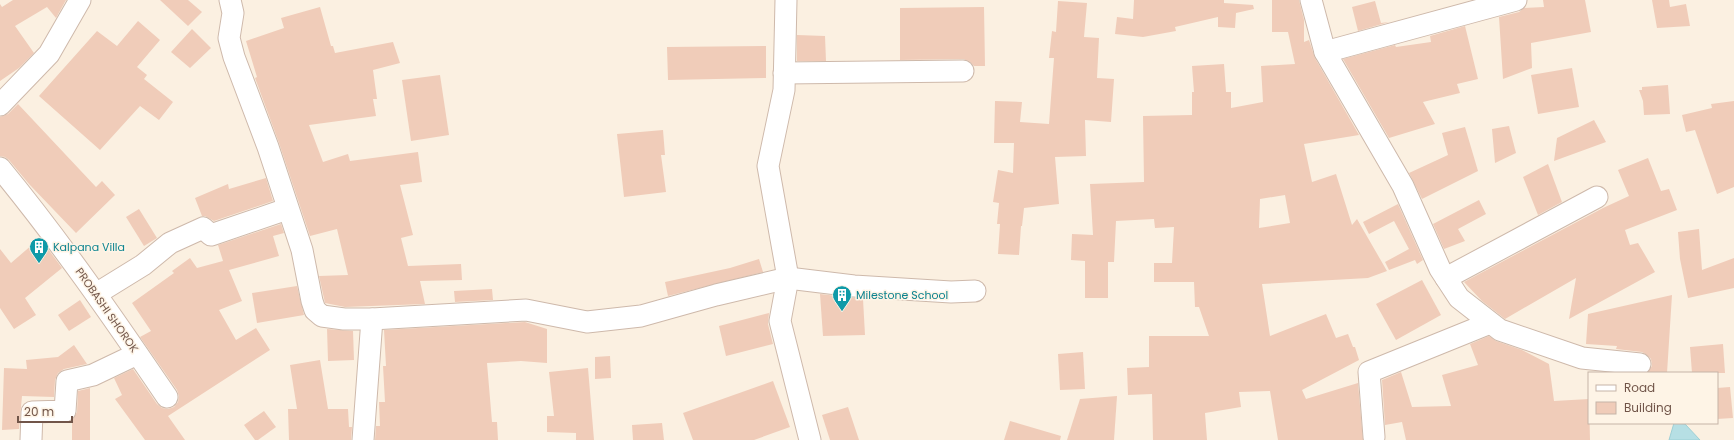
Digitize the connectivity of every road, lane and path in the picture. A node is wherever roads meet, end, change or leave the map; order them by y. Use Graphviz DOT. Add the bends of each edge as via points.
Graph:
graph roads {
  1 [pos="80,0"];
  2 [pos="230,0"];
  3 [pos="786,0"];
  4 [pos="1310,0"];
  5 [pos="1516,0"];
  6 [pos="1325,52"];
  7 [pos="963,71"];
  8 [pos="784,73"];
  9 [pos="0,105"];
  10 [pos="0,168"];
  11 [pos="1597,197"];
  12 [pos="287,209"];
  13 [pos="788,278"];
  14 [pos="1446,278"];
  15 [pos="975,291"];
  16 [pos="96,294"];
  17 [pos="372,319"];
  18 [pos="1490,323"];
  19 [pos="137,354"];
  20 [pos="1640,364"];
  21 [pos="167,397"];
  22 [pos="1374,437"];
  23 [pos="31,440"];
  24 [pos="363,440"];
  25 [pos="810,440"];
  1 -- 9 [label="street" via="49,54"];
  2 -- 12 [label="street" via="233,13 229,38 234,57 268,147"];
  3 -- 8 [label="street"];
  4 -- 6 [label="street"];
  5 -- 6 [label="street"];
  6 -- 14 [label="street" via="1403,186"];
  7 -- 8 [label="street"];
  8 -- 13 [label="street" via="784,90 768,166"];
  10 -- 16 [label="street, PROBASHI SHOROK" via="39,215"];
  11 -- 14 [label="street"];
  12 -- 16 [label="street" via="211,235 203,228 170,244 143,265"];
  12 -- 17 [label="street" via="302,250 315,310 322,316"];
  13 -- 15 [label="street" via="854,286"];
  13 -- 17 [label="street" via="641,316 587,322 526,310"];
  13 -- 25 [label="street" via="780,320"];
  14 -- 18 [label="street" via="1459,298"];
  16 -- 19 [label="street, PROBASHI SHOROK"];
  17 -- 24 [label="street"];
  18 -- 20 [label="street" via="1500,330 1582,358"];
  18 -- 22 [label="street" via="1369,372"];
  19 -- 21 [label="street, PROBASHI SHOROK"];
  19 -- 23 [label="street" via="93,375 67,381 65,411 32,412"];
}
